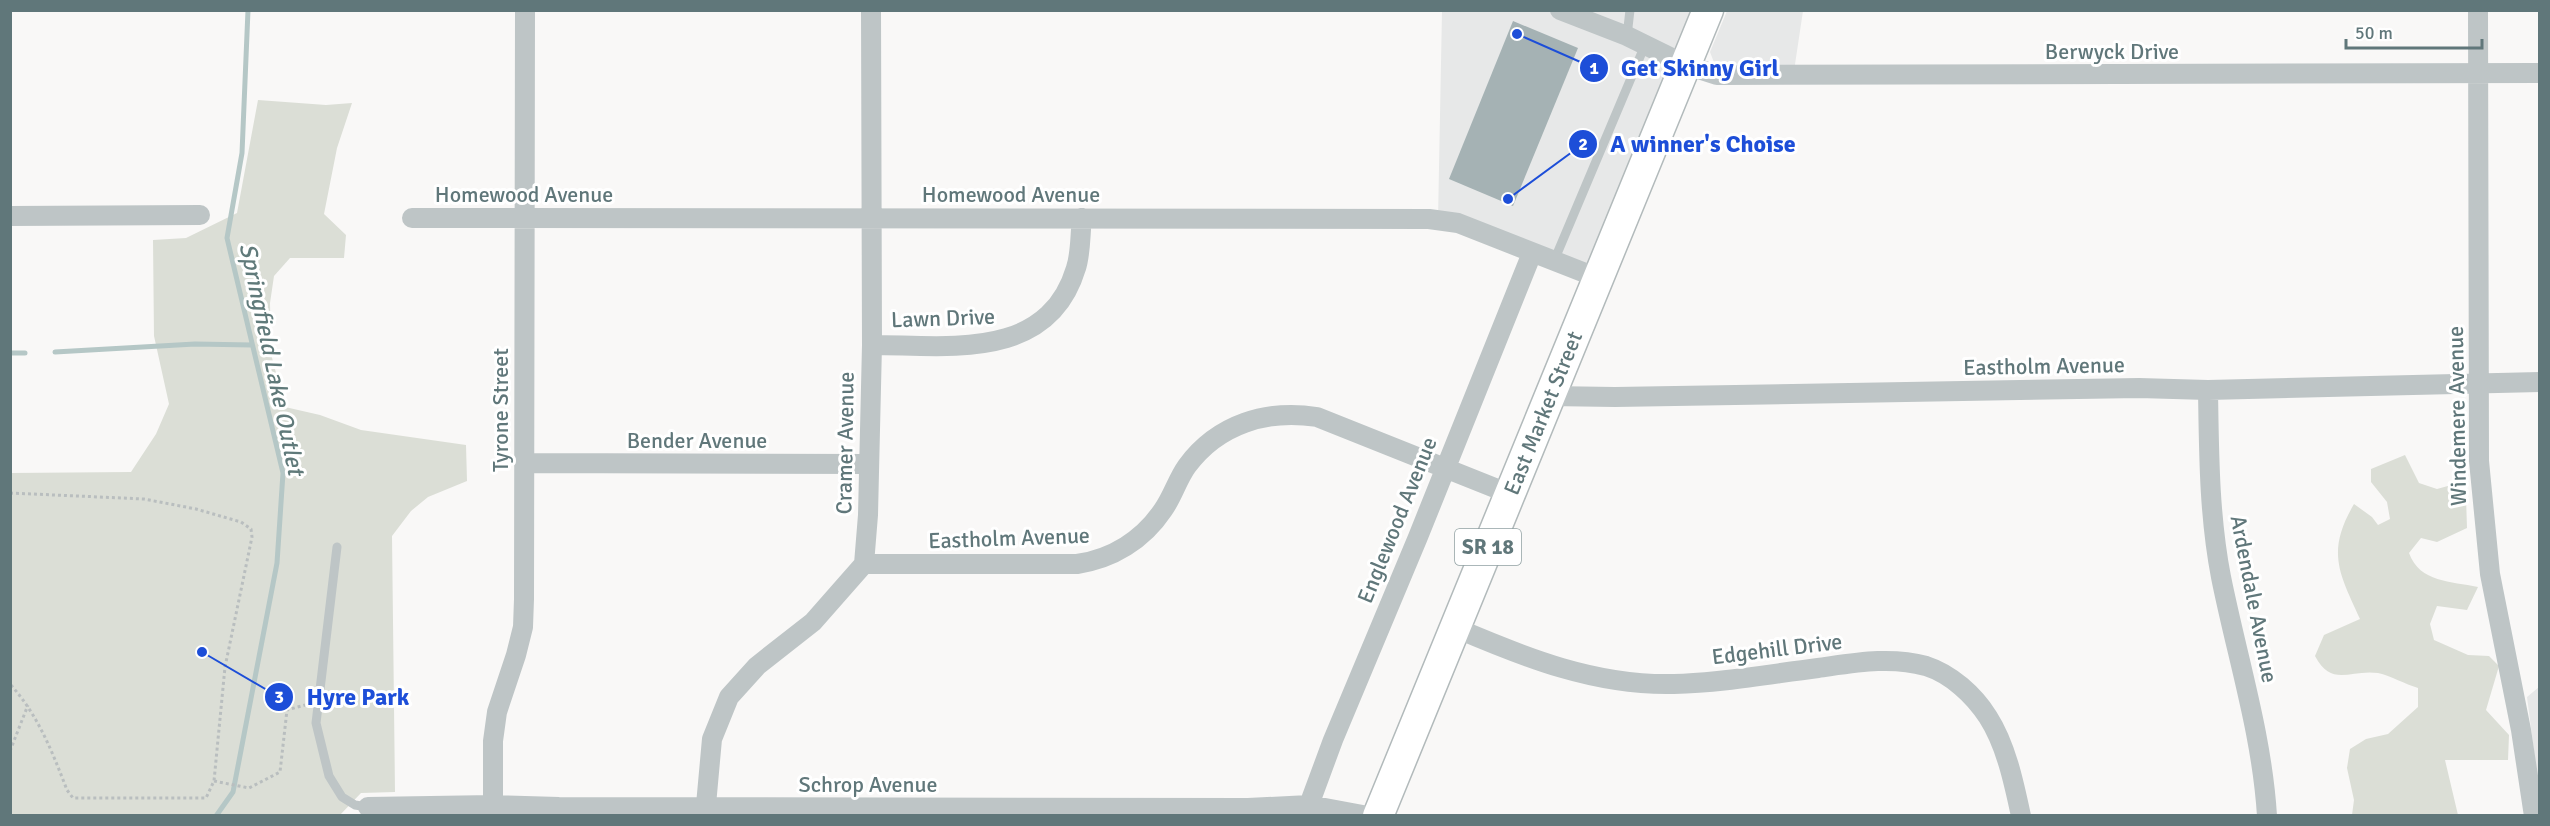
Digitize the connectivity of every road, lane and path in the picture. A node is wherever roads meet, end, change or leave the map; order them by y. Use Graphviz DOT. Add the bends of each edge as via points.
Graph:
graph roads {
  1 [pos="525,10"];
  2 [pos="872,10"];
  3 [pos="1560,10"];
  4 [pos="1630,10"];
  5 [pos="1708,10"];
  6 [pos="2478,10"];
  7 [pos="1627,36"];
  8 [pos="1645,45"];
  9 [pos="1686,65"];
  10 [pos="2540,73"];
  11 [pos="2478,74"];
  12 [pos="200,215"];
  13 [pos="10,216"];
  14 [pos="412,218"];
  15 [pos="525,218"];
  16 [pos="870,218"];
  17 [pos="1082,218"];
  18 [pos="1532,253"];
  19 [pos="1554,261"];
  20 [pos="1598,278"];
  21 [pos="872,345"];
  22 [pos="2540,382"];
  23 [pos="2479,383"];
  24 [pos="2208,390"];
  25 [pos="1549,396"];
  26 [pos="524,463"];
  27 [pos="869,464"];
  28 [pos="1445,468"];
  29 [pos="10,493"];
  30 [pos="1510,494"];
  31 [pos="337,548"];
  32 [pos="864,564"];
  33 [pos="1456,628"];
  34 [pos="10,684"];
  35 [pos="318,701"];
  36 [pos="28,705"];
  37 [pos="10,751"];
  38 [pos="214,781"];
  39 [pos="493,805"];
  40 [pos="1309,805"];
  41 [pos="368,807"];
  42 [pos="705,811"];
  43 [pos="1368,816"];
  44 [pos="1378,816"];
  45 [pos="2021,816"];
  46 [pos="2267,816"];
  47 [pos="2534,816"];
  1 -- 15 [label="street, Tyrone Street"];
  2 -- 16 [label="street, Cramer Avenue"];
  3 -- 7 [label="street, Berwyck Drive"];
  4 -- 7 [label="lane"];
  5 -- 9 [label="main road, East Market Street / SR 18"];
  6 -- 11 [label="street, Windemere Avenue"];
  7 -- 8 [label="street, Berwyck Drive"];
  8 -- 9 [label="street, Berwyck Drive"];
  8 -- 19 [label="lane"];
  9 -- 11 [label="street, Berwyck Drive" via="1717,75 1755,76"];
  9 -- 20 [label="main road, East Market Street / SR 18"];
  10 -- 11 [label="street, Berwyck Drive"];
  11 -- 23 [label="street, Windemere Avenue"];
  12 -- 13 [label="street"];
  14 -- 15 [label="street, Homewood Avenue"];
  15 -- 16 [label="street, Homewood Avenue"];
  15 -- 26 [label="street, Tyrone Street"];
  16 -- 17 [label="street, Homewood Avenue"];
  16 -- 21 [label="street, Cramer Avenue"];
  17 -- 18 [label="street, Homewood Avenue" via="1429,219 1458,223"];
  17 -- 21 [label="street, Lawn Drive" via="1077,267 1070,284 1047,315 1019,335 977,345"];
  18 -- 19 [label="street, Homewood Avenue"];
  18 -- 28 [label="street, Englewood Avenue"];
  19 -- 20 [label="street, Homewood Avenue"];
  20 -- 25 [label="main road, East Market Street / SR 18"];
  21 -- 27 [label="street, Cramer Avenue"];
  22 -- 23 [label="street, Eastholm Avenue"];
  23 -- 24 [label="street, Eastholm Avenue"];
  23 -- 47 [label="street, Windemere Avenue" via="2479,461 2490,574"];
  24 -- 25 [label="street, Eastholm Avenue"];
  24 -- 46 [label="street, Ardendale Avenue" via="2210,486 2218,552 2259,745"];
  25 -- 30 [label="main road, East Market Street / SR 18"];
  26 -- 27 [label="street, Bender Avenue"];
  26 -- 39 [label="street, Tyrone Street" via="522,627 497,712"];
  27 -- 32 [label="street, Cramer Avenue"];
  28 -- 30 [label="street, Eastholm Avenue"];
  28 -- 32 [label="street, Eastholm Avenue" via="1317,417 1260,417 1225,431 1197,453 1152,525 1105,558 1077,564"];
  28 -- 40 [label="street, Englewood Avenue"];
  29 -- 38 [label="path" via="144,499 196,509 242,522 251,529 225,667"];
  30 -- 33 [label="main road, East Market Street / SR 18"];
  31 -- 35 [label="lane"];
  32 -- 42 [label="street" via="813,622 756,666 729,697 712,739"];
  33 -- 44 [label="main road, East Market Street / SR 18"];
  33 -- 45 [label="street, Edgehill Drive" via="1574,673 1644,683 1715,682 1885,660 1928,667 1965,690 1989,718"];
  34 -- 36 [label="path"];
  35 -- 38 [label="path" via="287,710 280,772 249,788"];
  35 -- 41 [label="lane" via="316,723 328,776 342,797"];
  36 -- 37 [label="path"];
  36 -- 38 [label="path" via="74,798 206,798"];
  39 -- 41 [label="street, Schrop Avenue"];
  39 -- 42 [label="street, Schrop Avenue"];
  40 -- 42 [label="street, Schrop Avenue"];
  40 -- 43 [label="street, Schrop Avenue"];
}
